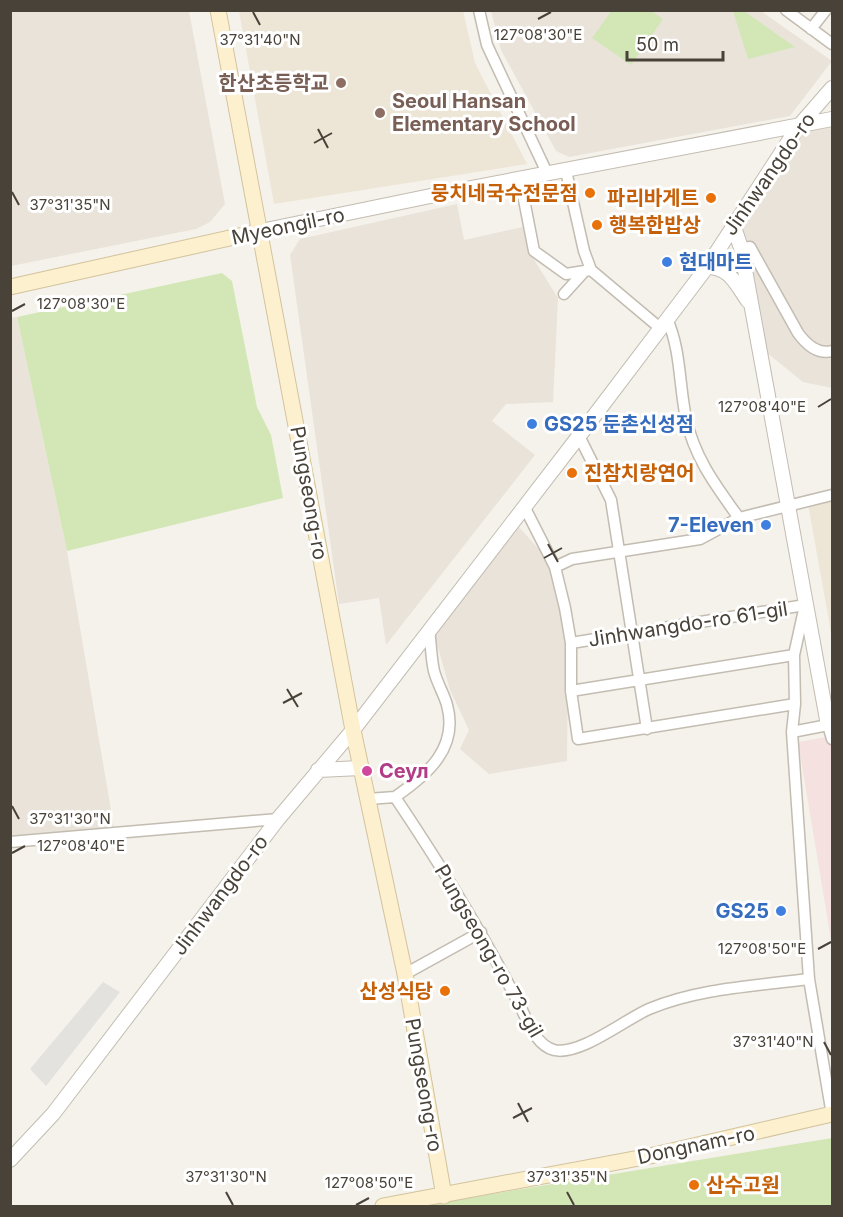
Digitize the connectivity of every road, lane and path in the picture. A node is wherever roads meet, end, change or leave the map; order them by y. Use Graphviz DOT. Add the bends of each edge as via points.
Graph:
graph roads {
  1 [pos="218,10"];
  2 [pos="479,10"];
  3 [pos="786,10"];
  4 [pos="826,10"];
  5 [pos="812,29"];
  6 [pos="832,44"];
  7 [pos="832,88"];
  8 [pos="832,119"];
  9 [pos="798,127"];
  10 [pos="566,171"];
  11 [pos="548,175"];
  12 [pos="520,179"];
  13 [pos="733,224"];
  14 [pos="261,231"];
  15 [pos="741,248"];
  16 [pos="707,267"];
  17 [pos="587,271"];
  18 [pos="10,287"];
  19 [pos="564,294"];
  20 [pos="752,307"];
  21 [pos="663,323"];
  22 [pos="832,351"];
  23 [pos="579,436"];
  24 [pos="832,495"];
  25 [pos="524,506"];
  26 [pos="786,507"];
  27 [pos="739,518"];
  28 [pos="620,552"];
  29 [pos="555,567"];
  30 [pos="805,605"];
  31 [pos="429,630"];
  32 [pos="631,632"];
  33 [pos="571,643"];
  34 [pos="794,655"];
  35 [pos="639,681"];
  36 [pos="571,691"];
  37 [pos="795,704"];
  38 [pos="647,729"];
  39 [pos="352,730"];
  40 [pos="792,732"];
  41 [pos="830,732"];
  42 [pos="361,768"];
  43 [pos="318,770"];
  44 [pos="395,797"];
  45 [pos="368,799"];
  46 [pos="278,819"];
  47 [pos="10,842"];
  48 [pos="481,932"];
  49 [pos="405,974"];
  50 [pos="809,979"];
  51 [pos="832,1114"];
  52 [pos="10,1160"];
  53 [pos="444,1196"];
  54 [pos="383,1206"];
  1 -- 14 [label="main road, Pungseong-ro"];
  2 -- 11 [label="street" via="487,45"];
  3 -- 5 [label="street"];
  4 -- 5 [label="street"];
  5 -- 6 [label="street"];
  7 -- 9 [label="street, Jinhwangdo-ro"];
  8 -- 9 [label="street, Myeongil-ro"];
  9 -- 10 [label="street, Myeongil-ro"];
  9 -- 13 [label="street, Jinhwangdo-ro"];
  10 -- 11 [label="street, Myeongil-ro"];
  10 -- 17 [label="street"];
  11 -- 12 [label="street, Myeongil-ro"];
  12 -- 14 [label="street, Myeongil-ro"];
  12 -- 17 [label="street" via="534,251 566,274"];
  13 -- 15 [label="street, Jinhwangdo-ro 61-gil"];
  13 -- 16 [label="street, Jinhwangdo-ro"];
  14 -- 18 [label="main road, Myeongil-ro"];
  14 -- 39 [label="main road, Pungseong-ro"];
  15 -- 20 [label="street, Jinhwangdo-ro 61-gil"];
  15 -- 22 [label="street" via="750,247 806,344"];
  16 -- 20 [label="street" via="727,271"];
  16 -- 21 [label="street, Jinhwangdo-ro"];
  17 -- 19 [label="street"];
  17 -- 21 [label="street"];
  20 -- 26 [label="street, Jinhwangdo-ro 61-gil"];
  21 -- 23 [label="street, Jinhwangdo-ro"];
  21 -- 27 [label="street" via="674,337 686,418 698,458"];
  23 -- 25 [label="street, Jinhwangdo-ro"];
  23 -- 28 [label="street" via="611,500"];
  24 -- 26 [label="street"];
  25 -- 29 [label="street"];
  25 -- 31 [label="street, Jinhwangdo-ro"];
  26 -- 27 [label="street"];
  26 -- 30 [label="street, Jinhwangdo-ro 61-gil"];
  27 -- 28 [label="street" via="700,539"];
  28 -- 29 [label="street" via="572,559"];
  28 -- 32 [label="street"];
  29 -- 33 [label="street"];
  30 -- 32 [label="street, Jinhwangdo-ro 61-gil"];
  30 -- 34 [label="street, Jinhwangdo-ro 61-gil"];
  30 -- 41 [label="street, Jinhwangdo-ro 61-gil"];
  31 -- 39 [label="street, Jinhwangdo-ro"];
  31 -- 44 [label="street" via="434,670 451,724 449,742 413,785"];
  32 -- 33 [label="street, Jinhwangdo-ro 61-gil"];
  32 -- 35 [label="street"];
  33 -- 36 [label="street"];
  34 -- 35 [label="street"];
  34 -- 37 [label="street, Jinhwangdo-ro 61-gil"];
  35 -- 36 [label="street"];
  35 -- 38 [label="street"];
  36 -- 38 [label="street" via="578,739"];
  37 -- 38 [label="street"];
  37 -- 40 [label="street, Jinhwangdo-ro 61-gil"];
  39 -- 42 [label="main road, Pungseong-ro"];
  39 -- 43 [label="street, Jinhwangdo-ro"];
  40 -- 41 [label="street, Jinhwangdo-ro 61-gil"];
  40 -- 50 [label="street, Jinhwangdo-ro 61-gil"];
  42 -- 43 [label="street"];
  42 -- 45 [label="main road, Pungseong-ro"];
  43 -- 46 [label="street, Jinhwangdo-ro"];
  44 -- 45 [label="street"];
  44 -- 48 [label="street, Pungseong-ro 73-gil"];
  45 -- 49 [label="main road, Pungseong-ro"];
  46 -- 47 [label="street"];
  46 -- 52 [label="street, Jinhwangdo-ro" via="53,1114"];
  48 -- 49 [label="street"];
  48 -- 50 [label="street, Pungseong-ro 73-gil" via="532,1031 546,1047 555,1050 578,1046 649,1009 700,993"];
  49 -- 53 [label="main road, Pungseong-ro"];
  50 -- 51 [label="street, Jinhwangdo-ro 61-gil"];
  51 -- 53 [label="main road, Dongnam-ro" via="650,1156"];
  53 -- 54 [label="main road, Dongnam-ro"];
}
